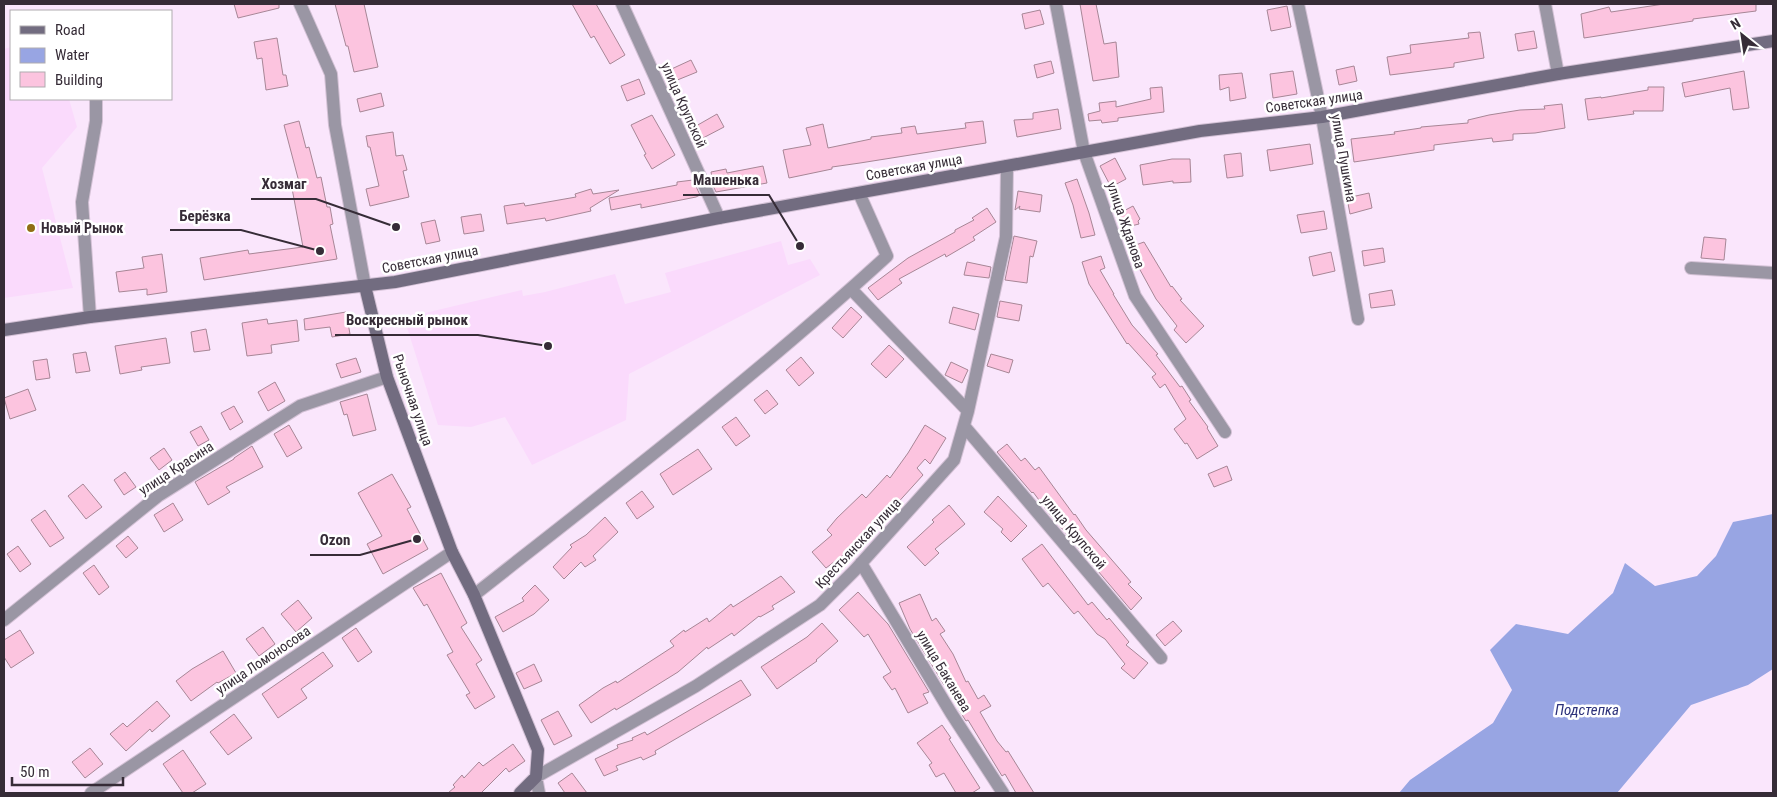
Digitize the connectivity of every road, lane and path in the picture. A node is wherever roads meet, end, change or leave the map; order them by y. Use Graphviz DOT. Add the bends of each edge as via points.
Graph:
graph roads {
  1 [pos="300,4"];
  2 [pos="622,4"];
  3 [pos="1056,4"];
  4 [pos="1298,4"];
  5 [pos="1545,4"];
  6 [pos="1773,41"];
  7 [pos="1558,74"];
  8 [pos="96,100"];
  9 [pos="1322,117"];
  10 [pos="1084,152"];
  11 [pos="1007,166"];
  12 [pos="859,193"];
  13 [pos="719,218"];
  14 [pos="1691,268"];
  15 [pos="1773,273"];
  16 [pos="365,286"];
  17 [pos="851,288"];
  18 [pos="90,317"];
  19 [pos="1358,319"];
  20 [pos="4,330"];
  21 [pos="387,377"];
  22 [pos="968,411"];
  23 [pos="964,426"];
  24 [pos="1225,432"];
  25 [pos="452,552"];
  26 [pos="861,563"];
  27 [pos="474,596"];
  28 [pos="4,620"];
  29 [pos="1161,658"];
  30 [pos="536,777"];
  31 [pos="91,793"];
  32 [pos="520,793"];
  33 [pos="539,793"];
  34 [pos="1003,793"];
  1 -- 16 [label="street, Рыночная улица" via="331,74 335,125"];
  2 -- 13 [label="street, улица Крупской"];
  3 -- 10 [label="street, улица Жданова"];
  4 -- 9 [label="street, улица Пушкина"];
  5 -- 7 [label="street"];
  6 -- 7 [label="street, Советская улица"];
  7 -- 9 [label="street, Советская улица"];
  8 -- 18 [label="street" via="96,121 82,202"];
  9 -- 10 [label="street, Советская улица" via="1200,131"];
  9 -- 19 [label="street, улица Пушкина"];
  10 -- 11 [label="street, Советская улица"];
  10 -- 24 [label="street, улица Жданова" via="1135,296"];
  11 -- 12 [label="street, Советская улица"];
  11 -- 22 [label="street, Крестьянская улица" via="1006,237"];
  12 -- 13 [label="street, Советская улица"];
  12 -- 17 [label="street, Советская улица" via="887,256"];
  13 -- 16 [label="street, Советская улица"];
  14 -- 15 [label="street"];
  16 -- 18 [label="street, Советская улица"];
  16 -- 21 [label="street, Рыночная улица"];
  17 -- 22 [label="street"];
  17 -- 27 [label="street, Советская улица" via="686,427"];
  18 -- 20 [label="street, Советская улица"];
  21 -- 25 [label="street, Рыночная улица"];
  21 -- 28 [label="street, улица Красина" via="300,406 166,491"];
  22 -- 23 [label="street, Крестьянская улица"];
  23 -- 26 [label="street, Крестьянская улица" via="954,460"];
  23 -- 29 [label="street, улица Крупской"];
  25 -- 27 [label="street, Рыночная улица"];
  25 -- 31 [label="street, улица Ломоносова"];
  26 -- 30 [label="street, Крестьянская улица" via="820,605 696,686"];
  26 -- 34 [label="street, улица Баканева"];
  27 -- 30 [label="street, Рыночная улица" via="538,750"];
  30 -- 32 [label="street, Крестьянская улица"];
  30 -- 33 [label="street, Рыночная улица"];
}
